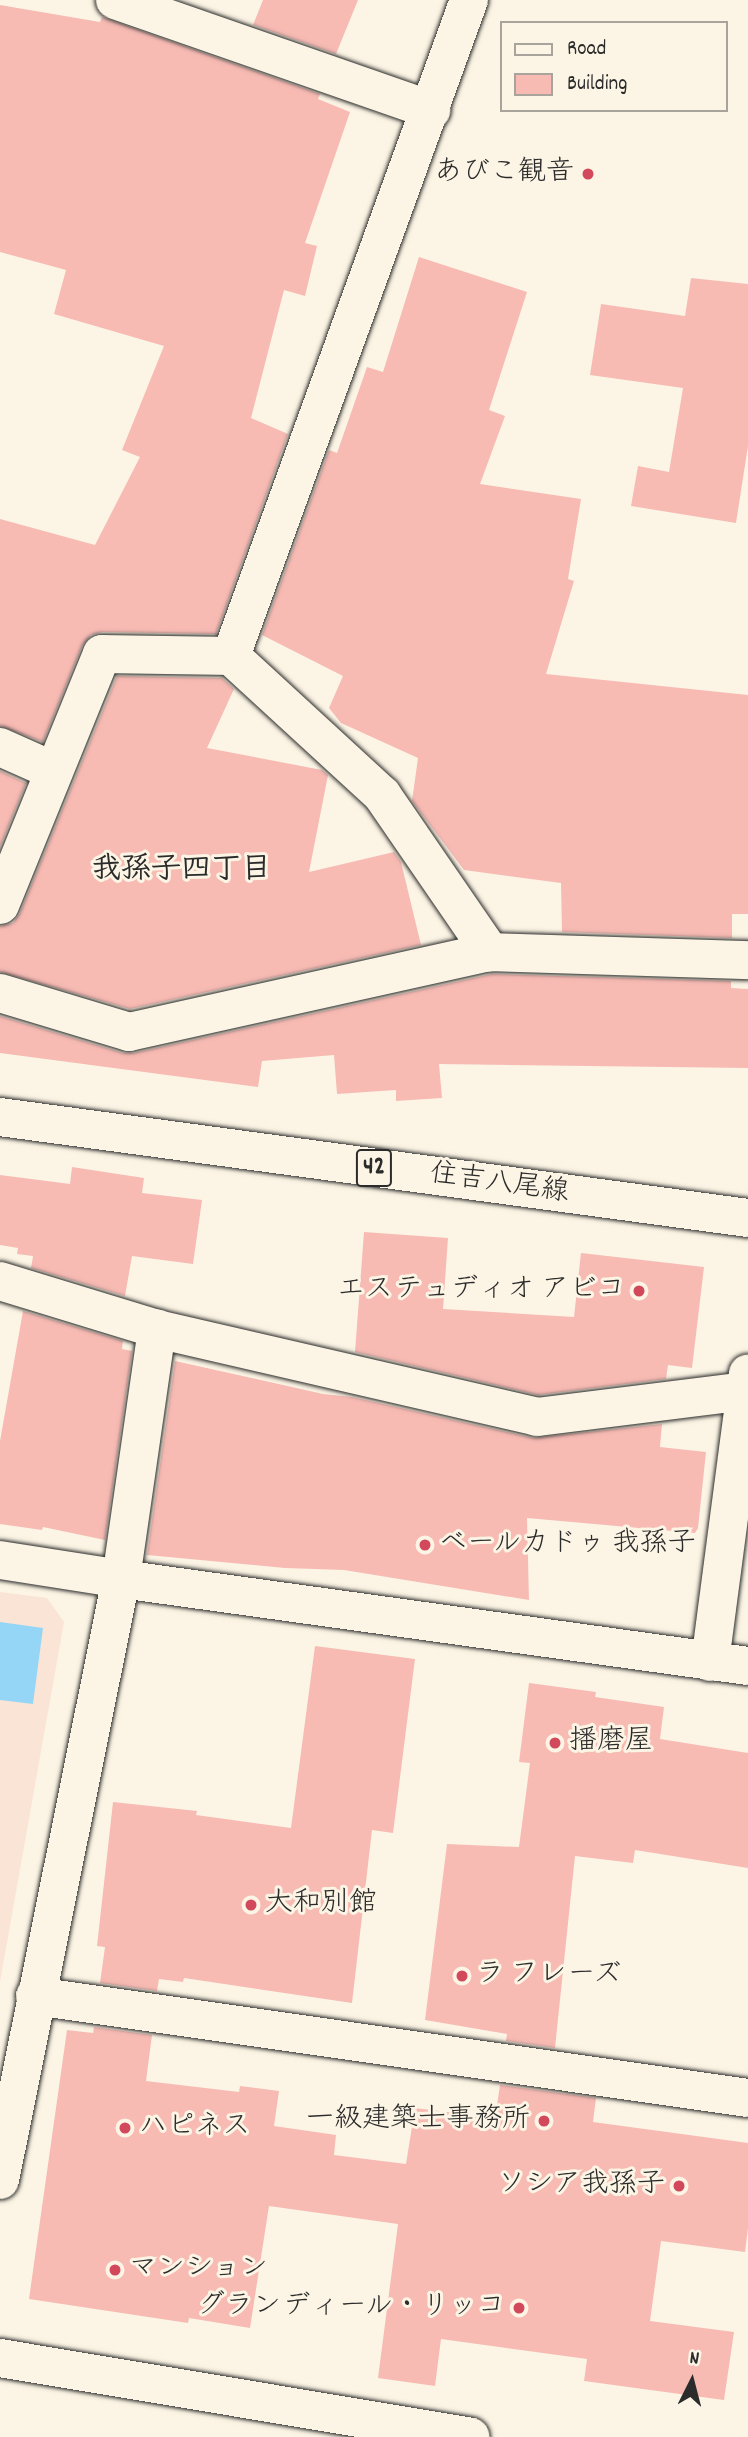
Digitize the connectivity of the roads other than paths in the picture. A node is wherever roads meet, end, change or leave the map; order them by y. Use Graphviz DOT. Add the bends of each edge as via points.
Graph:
graph roads {
  1 [pos="120,0"];
  2 [pos="469,0"];
  3 [pos="431,110"];
  4 [pos="231,656"];
  5 [pos="0,747"];
  6 [pos="54,772"];
  7 [pos="0,905"];
  8 [pos="490,952"];
  9 [pos="748,960"];
  10 [pos="0,993"];
  11 [pos="0,1117"];
  12 [pos="748,1218"];
  13 [pos="0,1280"];
  14 [pos="157,1329"];
  15 [pos="747,1382"];
  16 [pos="0,1560"];
  17 [pos="121,1579"];
  18 [pos="710,1662"];
  19 [pos="748,1666"];
  20 [pos="35,1996"];
  21 [pos="748,2098"];
  22 [pos="0,2180"];
  23 [pos="0,2358"];
  24 [pos="470,2437"];
  1 -- 3 [label="street"];
  2 -- 3 [label="street"];
  3 -- 4 [label="street"];
  4 -- 6 [label="street" via="102,654"];
  4 -- 8 [label="street" via="382,795"];
  5 -- 6 [label="street"];
  6 -- 7 [label="street"];
  8 -- 9 [label="street"];
  8 -- 10 [label="street" via="129,1032"];
  11 -- 12 [label="street, 住吉八尾線 / 42"];
  13 -- 14 [label="street"];
  14 -- 15 [label="street" via="537,1417"];
  14 -- 17 [label="street"];
  15 -- 18 [label="street"];
  16 -- 17 [label="street"];
  17 -- 18 [label="street"];
  17 -- 20 [label="street"];
  18 -- 19 [label="street"];
  20 -- 21 [label="street"];
  20 -- 22 [label="street"];
  23 -- 24 [label="street"];
}
